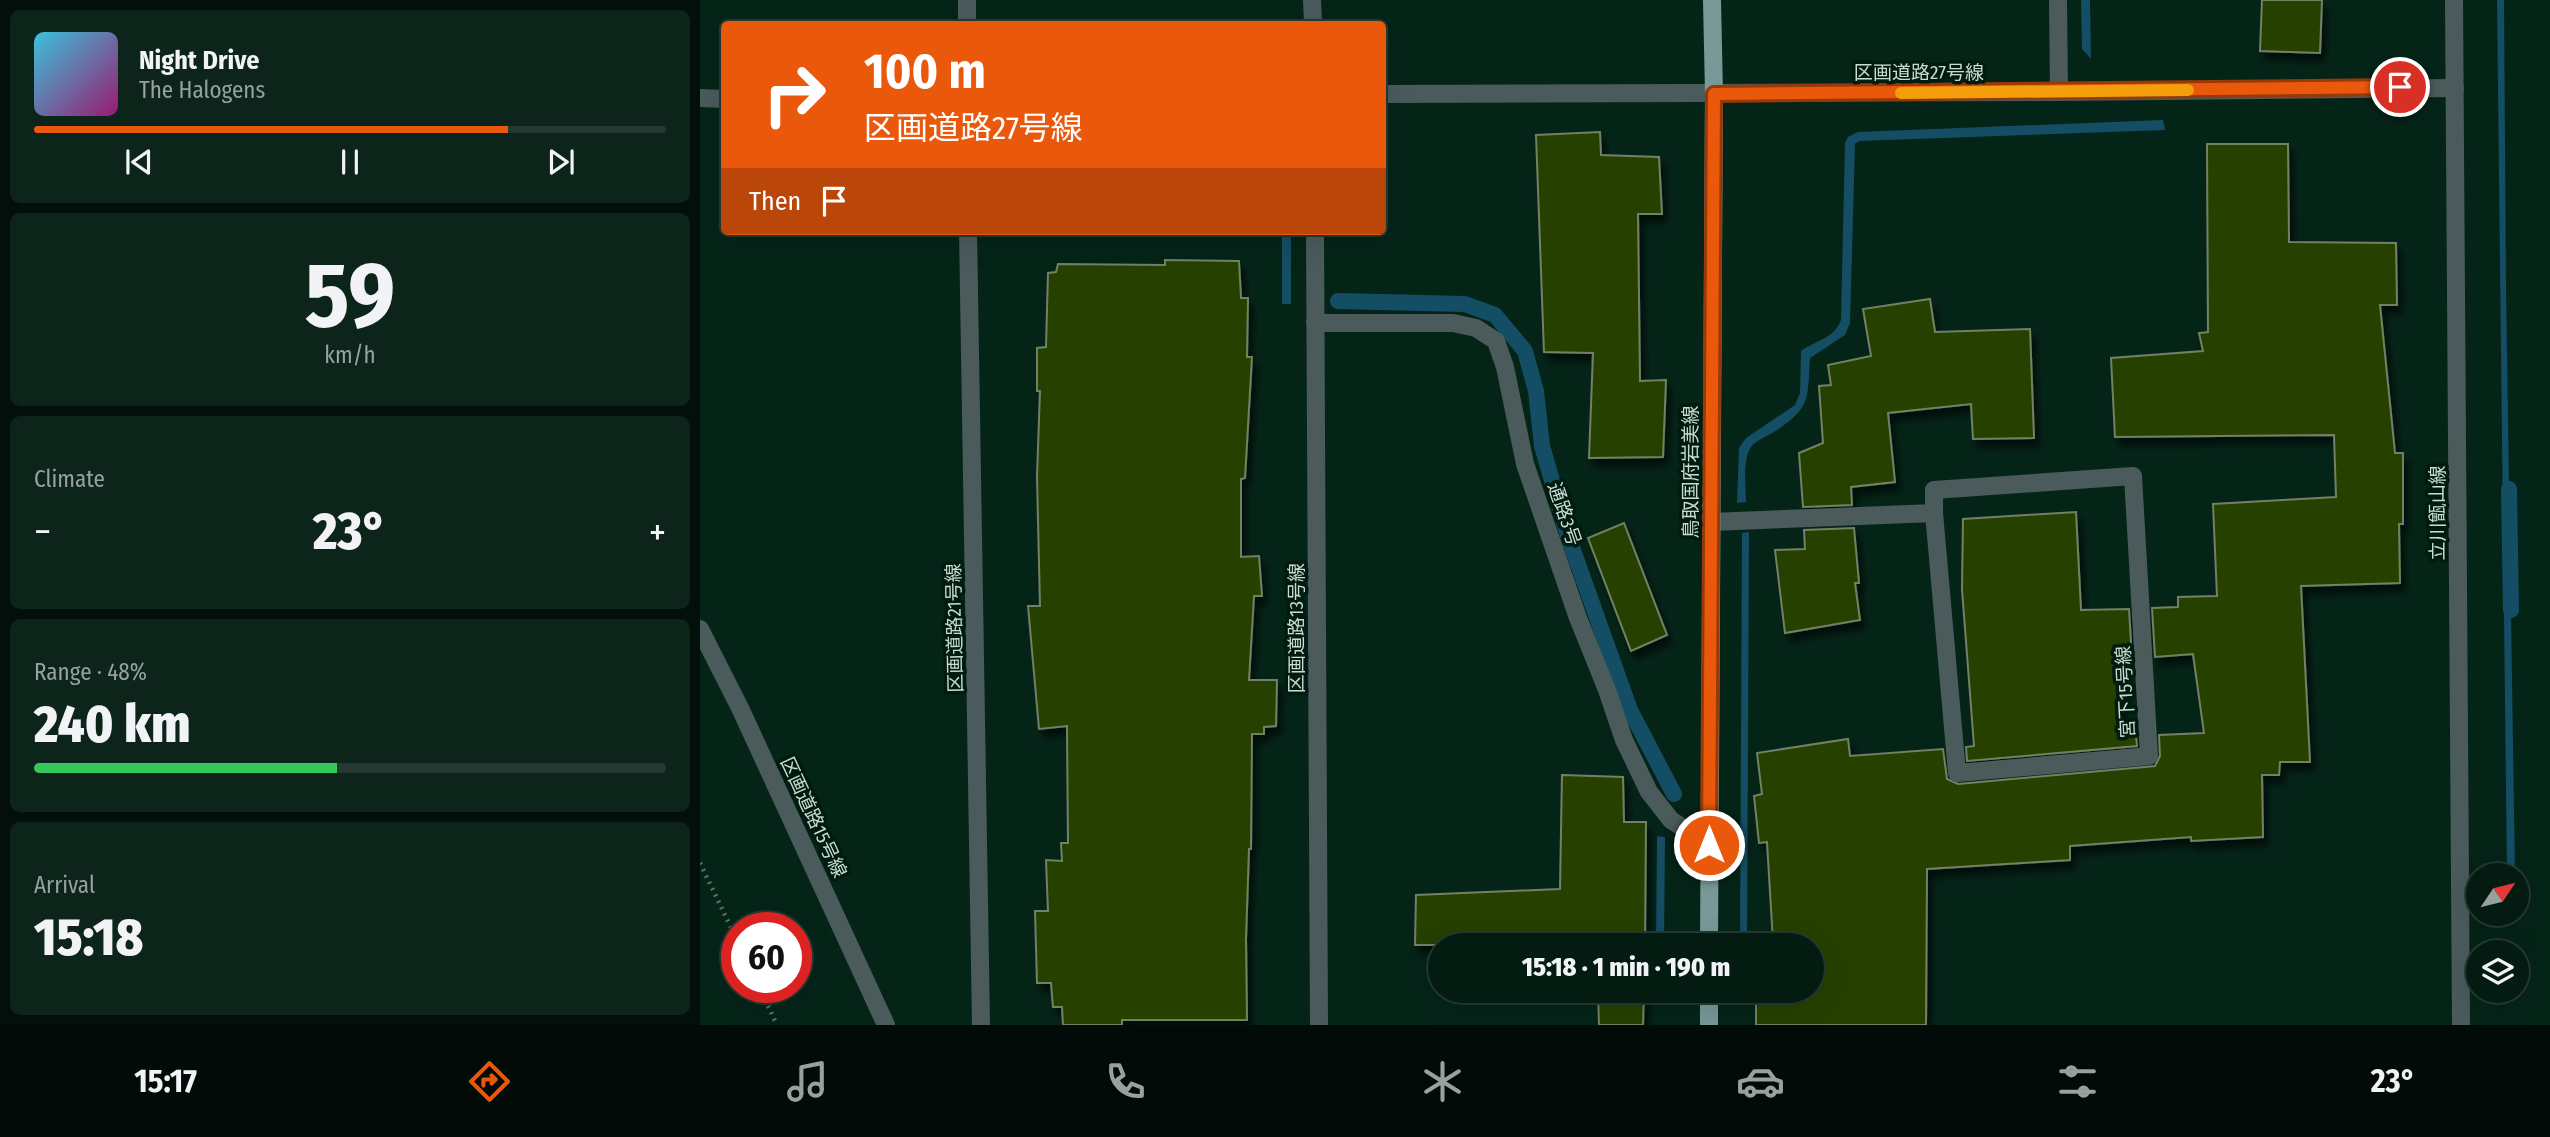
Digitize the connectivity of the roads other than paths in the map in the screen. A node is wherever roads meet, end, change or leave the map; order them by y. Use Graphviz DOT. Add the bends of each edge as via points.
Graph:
graph roads {
  1 [pos="967,0"];
  2 [pos="1312,0"];
  3 [pos="1712,0"];
  4 [pos="2059,0"];
  5 [pos="2454,0"];
  6 [pos="967,21"];
  7 [pos="1313,21"];
  8 [pos="2455,88"];
  9 [pos="2060,92"];
  10 [pos="1386,94"];
  11 [pos="1714,94"];
  12 [pos="700,99"];
  13 [pos="721,99"];
  14 [pos="968,235"];
  15 [pos="1315,235"];
  16 [pos="1315,323"];
  17 [pos="1934,513"];
  18 [pos="1711,522"];
  19 [pos="700,629"];
  20 [pos="1709,845"];
  21 [pos="1709,933"];
  22 [pos="1709,1003"];
  23 [pos="887,1025"];
  24 [pos="981,1025"];
  25 [pos="1319,1025"];
  26 [pos="1709,1025"];
  27 [pos="2461,1025"];
  1 -- 6 [label="street"];
  2 -- 7 [label="street"];
  3 -- 11 [label="main road, 鳥取国府岩美線"];
  4 -- 9 [label="street"];
  5 -- 8 [label="street, 立川甑山線"];
  8 -- 9 [label="street, 区画道路27号線"];
  8 -- 27 [label="street, 立川甑山線"];
  9 -- 11 [label="street, 区画道路27号線"];
  10 -- 11 [label="street, 区画道路27号線"];
  11 -- 18 [label="main road, 鳥取国府岩美線"];
  12 -- 13 [label="street"];
  14 -- 24 [label="street, 区画道路21号線"];
  15 -- 16 [label="street, 区画道路13号線"];
  16 -- 20 [label="street, 通路3号" via="1453,323 1476,328 1496,341 1525,464 1624,740 1656,802 1671,820"];
  16 -- 25 [label="street, 区画道路13号線"];
  17 -- 17 [label="street, 宮下15号線" via="1934,491 2133,476 2149,756 1957,773"];
  17 -- 18 [label="street"];
  18 -- 20 [label="main road, 鳥取国府岩美線"];
  19 -- 23 [label="street, 区画道路15号線"];
  20 -- 21 [label="main road, 鳥取国府岩美線"];
  22 -- 26 [label="main road"];
}
